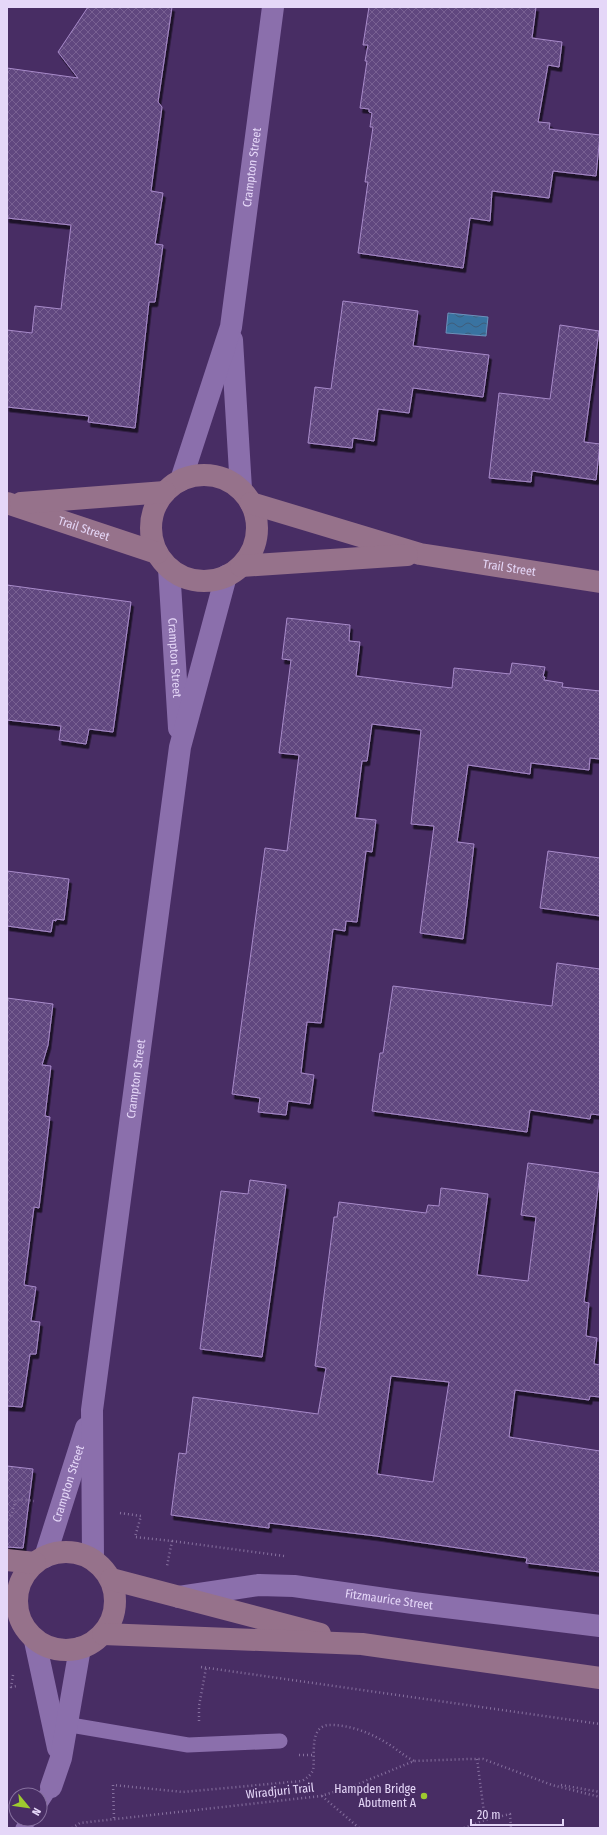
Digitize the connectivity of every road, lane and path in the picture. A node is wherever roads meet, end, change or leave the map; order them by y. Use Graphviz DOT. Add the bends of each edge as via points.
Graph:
graph roads {
  1 [pos="273,7"];
  2 [pos="231,327"];
  3 [pos="173,486"];
  4 [pos="246,496"];
  5 [pos="9,503"];
  6 [pos="420,554"];
  7 [pos="163,561"];
  8 [pos="233,571"];
  9 [pos="600,582"];
  10 [pos="180,747"];
  11 [pos="92,1410"];
  12 [pos="93,1559"];
  13 [pos="7,1560"];
  14 [pos="40,1560"];
  15 [pos="111,1579"];
  16 [pos="179,1597"];
  17 [pos="14,1616"];
  18 [pos="600,1626"];
  19 [pos="103,1634"];
  20 [pos="35,1641"];
  21 [pos="362,1644"];
  22 [pos="80,1648"];
  23 [pos="199,1667"];
  24 [pos="206,1668"];
  25 [pos="600,1678"];
  26 [pos="60,1723"];
  27 [pos="600,1724"];
  28 [pos="199,1728"];
  29 [pos="280,1741"];
  30 [pos="302,1755"];
  31 [pos="312,1755"];
  32 [pos="477,1759"];
  33 [pos="414,1761"];
  34 [pos="549,1783"];
  35 [pos="48,1788"];
  36 [pos="600,1792"];
  37 [pos="321,1796"];
  38 [pos="600,1797"];
  39 [pos="114,1818"];
  40 [pos="485,1820"];
  41 [pos="72,1828"];
  42 [pos="360,1828"];
  43 [pos="464,1828"];
  44 [pos="511,1828"];
  1 -- 2 [label="street, Crampton Street"];
  2 -- 3 [label="street, Crampton Street"];
  2 -- 4 [label="street, Crampton Street"];
  3 -- 4 [label="street" via="196,475 212,475 228,480"];
  3 -- 5 [label="street, Trail Street"];
  3 -- 7 [label="street" via="156,506 151,522 152,538"];
  4 -- 6 [label="street, Trail Street"];
  4 -- 8 [label="street" via="256,519 257,536 251,553"];
  5 -- 7 [label="street, Trail Street"];
  6 -- 8 [label="street, Trail Street"];
  6 -- 9 [label="street, Trail Street"];
  7 -- 8 [label="street" via="182,576 196,580 211,580"];
  7 -- 10 [label="street, Crampton Street"];
  8 -- 10 [label="street, Crampton Street"];
  10 -- 11 [label="street, Crampton Street"];
  11 -- 12 [label="street, Crampton Street"];
  11 -- 14 [label="street, Crampton Street"];
  12 -- 14 [label="street" via="78,1553 61,1552"];
  12 -- 15 [label="street" via="104,1568"];
  13 -- 14 [label="street"];
  14 -- 17 [label="street" via="25,1574 19,1588"];
  15 -- 16 [label="street, Fitzmaurice Street"];
  15 -- 19 [label="street" via="115,1593 115,1608 111,1622"];
  16 -- 18 [label="street, Fitzmaurice Street" via="259,1585 294,1586"];
  16 -- 21 [label="street, Fitzmaurice Street"];
  17 -- 20 [label="street"];
  19 -- 21 [label="street, Fitzmaurice Street"];
  19 -- 22 [label="street"];
  20 -- 22 [label="street" via="52,1648"];
  20 -- 26 [label="street"];
  21 -- 25 [label="street, Fitzmaurice Street"];
  22 -- 26 [label="street"];
  23 -- 24 [label="path"];
  24 -- 27 [label="path"];
  24 -- 28 [label="path" via="199,1706"];
  26 -- 29 [label="lane" via="188,1745"];
  26 -- 35 [label="street" via="61,1758"];
  30 -- 31 [label="path"];
  31 -- 33 [label="path" via="316,1735 322,1727 332,1725 363,1731"];
  31 -- 39 [label="path" via="313,1770 310,1775 297,1782 183,1792 113,1785"];
  32 -- 33 [label="path, Wiradjuri Trail"];
  32 -- 34 [label="path, Wiradjuri Trail"];
  32 -- 40 [label="path"];
  33 -- 37 [label="path, Wiradjuri Trail" via="356,1785"];
  34 -- 36 [label="path"];
  34 -- 38 [label="path, Wiradjuri Trail"];
  37 -- 39 [label="path, Wiradjuri Trail"];
  37 -- 42 [label="path"];
  39 -- 41 [label="path, Wiradjuri Trail" via="80,1822"];
  40 -- 43 [label="path"];
  40 -- 44 [label="path" via="510,1814"];
}
